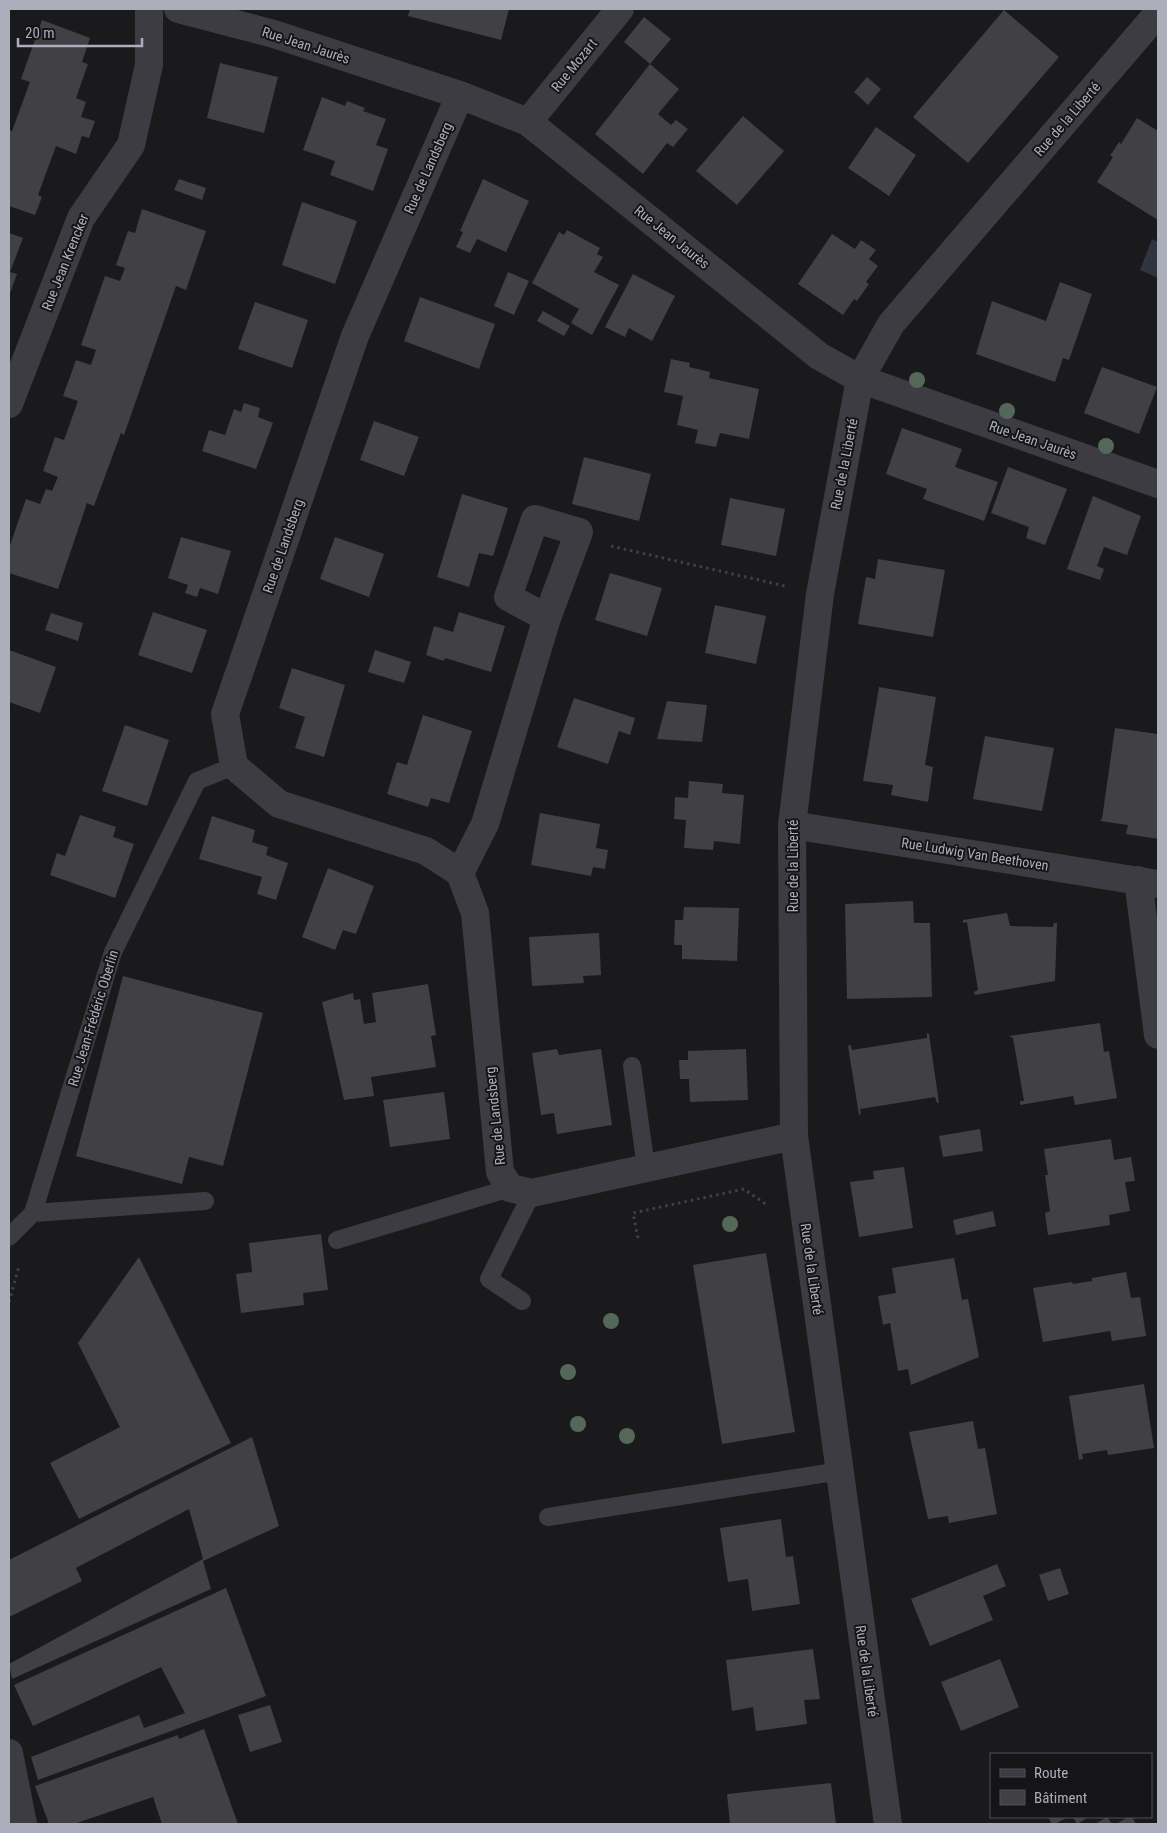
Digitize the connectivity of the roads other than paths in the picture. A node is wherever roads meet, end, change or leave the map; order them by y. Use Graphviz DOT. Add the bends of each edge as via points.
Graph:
graph roads {
  1 [pos="149,9"];
  2 [pos="178,9"];
  3 [pos="620,9"];
  4 [pos="1158,13"];
  5 [pos="460,95"];
  6 [pos="528,122"];
  7 [pos="860,379"];
  8 [pos="9,404"];
  9 [pos="1158,484"];
  10 [pos="547,618"];
  11 [pos="234,766"];
  12 [pos="792,825"];
  13 [pos="460,873"];
  14 [pos="1148,882"];
  15 [pos="1158,1034"];
  16 [pos="632,1066"];
  17 [pos="794,1136"];
  18 [pos="646,1168"];
  19 [pos="521,1191"];
  20 [pos="205,1201"];
  21 [pos="34,1213"];
  22 [pos="9,1237"];
  23 [pos="337,1240"];
  24 [pos="522,1301"];
  25 [pos="840,1471"];
  26 [pos="548,1517"];
  27 [pos="9,1753"];
  28 [pos="22,1824"];
  29 [pos="888,1824"];
  1 -- 8 [label="street, Rue Jean Krencker" via="149,65 131,145 81,218"];
  2 -- 5 [label="street, Rue Jean Jaurès" via="274,34"];
  3 -- 6 [label="street, Rue Mozart"];
  4 -- 7 [label="street, Rue de la Liberté" via="892,324"];
  5 -- 6 [label="street, Rue Jean Jaurès"];
  5 -- 11 [label="street, Rue de Landsberg" via="355,336 225,714"];
  6 -- 7 [label="street, Rue Jean Jaurès" via="819,356"];
  7 -- 9 [label="street, Rue Jean Jaurès"];
  7 -- 12 [label="street, Rue de la Liberté" via="820,594"];
  10 -- 10 [label="street" via="578,532 534,519 508,597"];
  10 -- 13 [label="street" via="485,824"];
  11 -- 13 [label="street" via="279,804 426,851"];
  11 -- 21 [label="lane, Rue Jean-Frédéric Oberlin" via="197,781 113,952"];
  12 -- 14 [label="street, Rue Ludwig Van Beethoven"];
  12 -- 17 [label="street, Rue de la Liberté"];
  13 -- 19 [label="street, Rue de Landsberg" via="475,914 500,1172"];
  14 -- 15 [label="street"];
  16 -- 18 [label="lane"];
  17 -- 18 [label="street"];
  17 -- 25 [label="street, Rue de la Liberté"];
  18 -- 19 [label="street"];
  19 -- 23 [label="lane"];
  19 -- 24 [label="lane" via="489,1279"];
  20 -- 21 [label="lane"];
  21 -- 22 [label="lane, Rue Jean-Frédéric Oberlin"];
  25 -- 26 [label="lane"];
  25 -- 29 [label="street, Rue de la Liberté"];
  27 -- 28 [label="street"];
}
